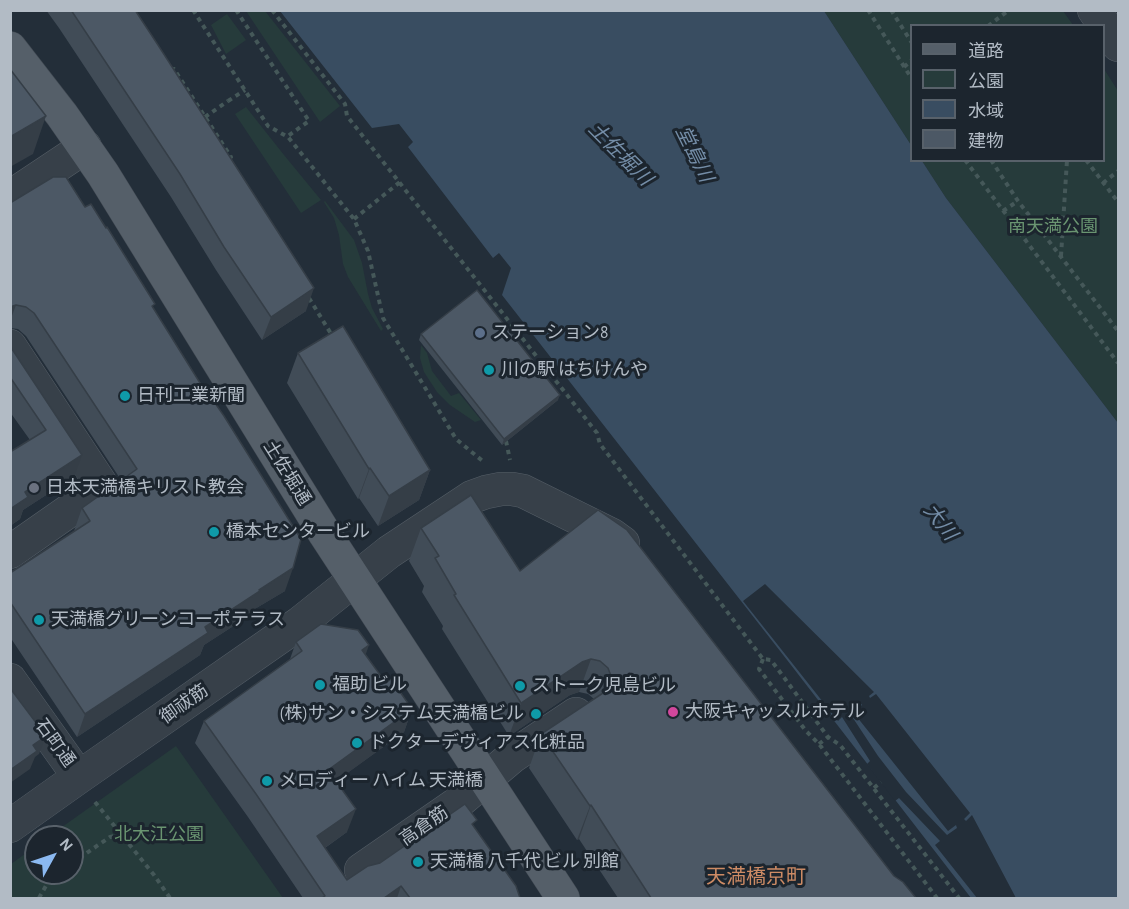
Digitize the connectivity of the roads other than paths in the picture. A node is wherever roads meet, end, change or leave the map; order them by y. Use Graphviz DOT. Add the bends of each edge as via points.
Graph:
graph roads {
  1 [pos="1094,10"];
  2 [pos="1104,24"];
  3 [pos="1105,25"];
  4 [pos="1119,45"];
  5 [pos="10,48"];
  6 [pos="85,147"];
  7 [pos="10,197"];
  8 [pos="10,346"];
  9 [pos="10,552"];
  10 [pos="642,567"];
  11 [pos="355,579"];
  12 [pos="10,680"];
  13 [pos="580,711"];
  14 [pos="485,780"];
  15 [pos="88,790"];
  16 [pos="10,826"];
  17 [pos="362,870"];
  18 [pos="563,898"];
  1 -- 2 [label="street"];
  3 -- 4 [label="street"];
  5 -- 6 [label="main road, 土佐堀通"];
  6 -- 7 [label="street"];
  6 -- 11 [label="main road, 土佐堀通"];
  8 -- 9 [label="street" via="103,487"];
  10 -- 11 [label="street, 御祓筋" via="612,535 523,490 512,489 486,492 465,501"];
  11 -- 14 [label="main road, 土佐堀通"];
  11 -- 15 [label="street, 御祓筋"];
  12 -- 15 [label="street, 石町通"];
  13 -- 14 [label="street, 高倉筋"];
  14 -- 17 [label="street, 高倉筋"];
  14 -- 18 [label="main road, 土佐堀通"];
  15 -- 16 [label="street, 御祓筋"];
}
